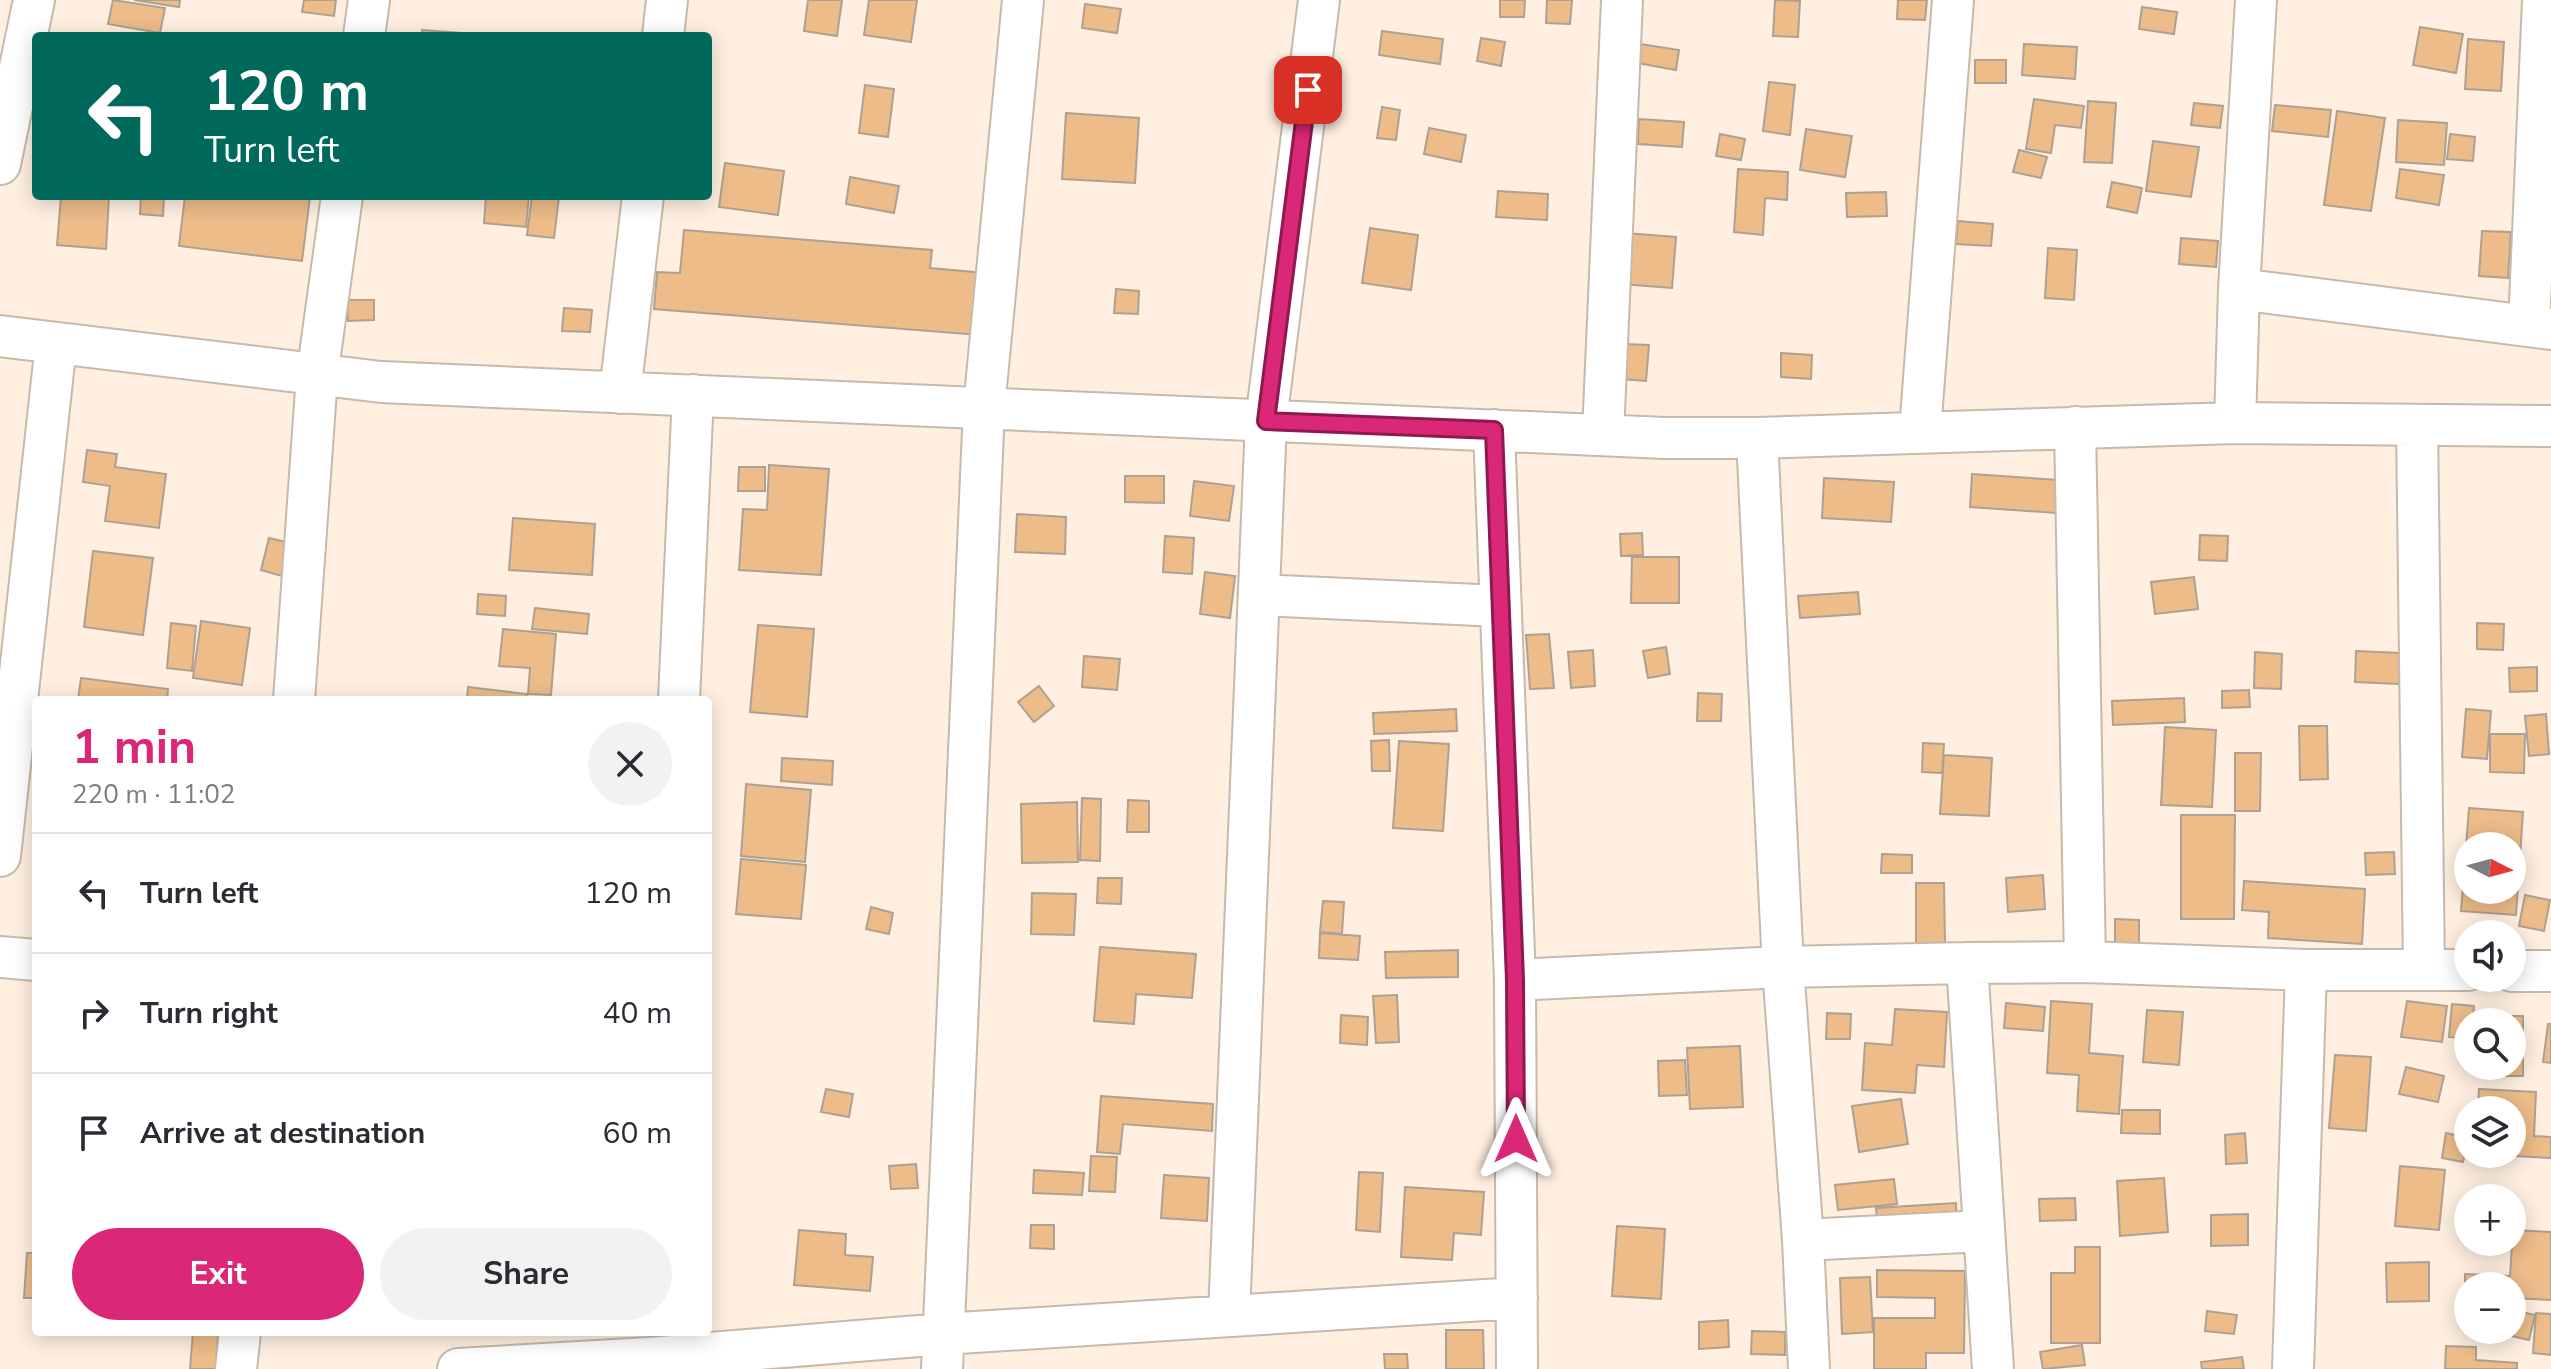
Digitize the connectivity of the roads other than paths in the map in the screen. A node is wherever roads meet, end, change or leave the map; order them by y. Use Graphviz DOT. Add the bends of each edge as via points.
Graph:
graph roads {
  1 [pos="34,0"];
  2 [pos="369,0"];
  3 [pos="667,0"];
  4 [pos="1023,0"];
  5 [pos="1319,0"];
  6 [pos="1622,0"];
  7 [pos="1953,0"];
  8 [pos="2256,0"];
  9 [pos="2543,0"];
  10 [pos="365,32"];
  11 [pos="663,32"];
  12 [pos="0,164"];
  13 [pos="341,200"];
  14 [pos="643,200"];
  15 [pos="2239,289"];
  16 [pos="2540,327"];
  17 [pos="0,336"];
  18 [pos="56,344"];
  19 [pos="317,376"];
  20 [pos="620,393"];
  21 [pos="693,395"];
  22 [pos="984,408"];
  23 [pos="1266,421"];
  24 [pos="2235,423"];
  25 [pos="2417,425"];
  26 [pos="2551,426"];
  27 [pos="2075,427"];
  28 [pos="1494,430"];
  29 [pos="1920,431"];
  30 [pos="1603,435"];
  31 [pos="1757,438"];
  32 [pos="1259,595"];
  33 [pos="1500,606"];
  34 [pos="294,696"];
  35 [pos="679,696"];
  36 [pos="0,856"];
  37 [pos="0,957"];
  38 [pos="32,960"];
  39 [pos="2085,962"];
  40 [pos="1967,963"];
  41 [pos="1783,967"];
  42 [pos="2306,970"];
  43 [pos="2424,970"];
  44 [pos="2454,970"];
  45 [pos="2526,971"];
  46 [pos="2551,971"];
  47 [pos="1515,980"];
  48 [pos="1984,1231"];
  49 [pos="1803,1240"];
  50 [pos="1517,1298"];
  51 [pos="1229,1315"];
  52 [pos="240,1336"];
  53 [pos="943,1351"];
  54 [pos="649,1353"];
  55 [pos="236,1369"];
  56 [pos="458,1369"];
  57 [pos="1517,1369"];
  58 [pos="1809,1369"];
  59 [pos="1993,1369"];
  60 [pos="2293,1369"];
  1 -- 12 [label="street"];
  2 -- 10 [label="street"];
  3 -- 11 [label="street"];
  4 -- 22 [label="street"];
  5 -- 23 [label="street"];
  6 -- 30 [label="street"];
  7 -- 29 [label="street"];
  8 -- 15 [label="street"];
  9 -- 16 [label="street"];
  13 -- 19 [label="street"];
  14 -- 20 [label="street"];
  15 -- 16 [label="street"];
  15 -- 24 [label="street"];
  17 -- 18 [label="street"];
  18 -- 19 [label="street"];
  18 -- 36 [label="street"];
  19 -- 20 [label="street"];
  19 -- 34 [label="street"];
  20 -- 21 [label="street"];
  21 -- 22 [label="street"];
  21 -- 35 [label="street"];
  22 -- 23 [label="street"];
  22 -- 53 [label="street"];
  23 -- 28 [label="street"];
  23 -- 32 [label="street"];
  24 -- 25 [label="street"];
  24 -- 27 [label="street"];
  25 -- 26 [label="street"];
  25 -- 43 [label="street"];
  27 -- 29 [label="street"];
  27 -- 39 [label="street"];
  28 -- 30 [label="street"];
  28 -- 33 [label="street"];
  29 -- 31 [label="street"];
  30 -- 31 [label="street"];
  31 -- 41 [label="street"];
  32 -- 33 [label="street"];
  32 -- 51 [label="street"];
  33 -- 47 [label="street"];
  37 -- 38 [label="street"];
  39 -- 40 [label="street"];
  39 -- 42 [label="street"];
  40 -- 41 [label="street"];
  40 -- 48 [label="street"];
  41 -- 47 [label="street"];
  41 -- 49 [label="street"];
  42 -- 43 [label="street"];
  42 -- 60 [label="street"];
  43 -- 44 [label="street"];
  45 -- 46 [label="street"];
  47 -- 50 [label="street"];
  48 -- 49 [label="street"];
  48 -- 59 [label="street"];
  49 -- 58 [label="street"];
  50 -- 51 [label="street"];
  50 -- 57 [label="street"];
  51 -- 53 [label="street"];
  52 -- 55 [label="street"];
  53 -- 54 [label="street"];
  54 -- 56 [label="street"];
}
